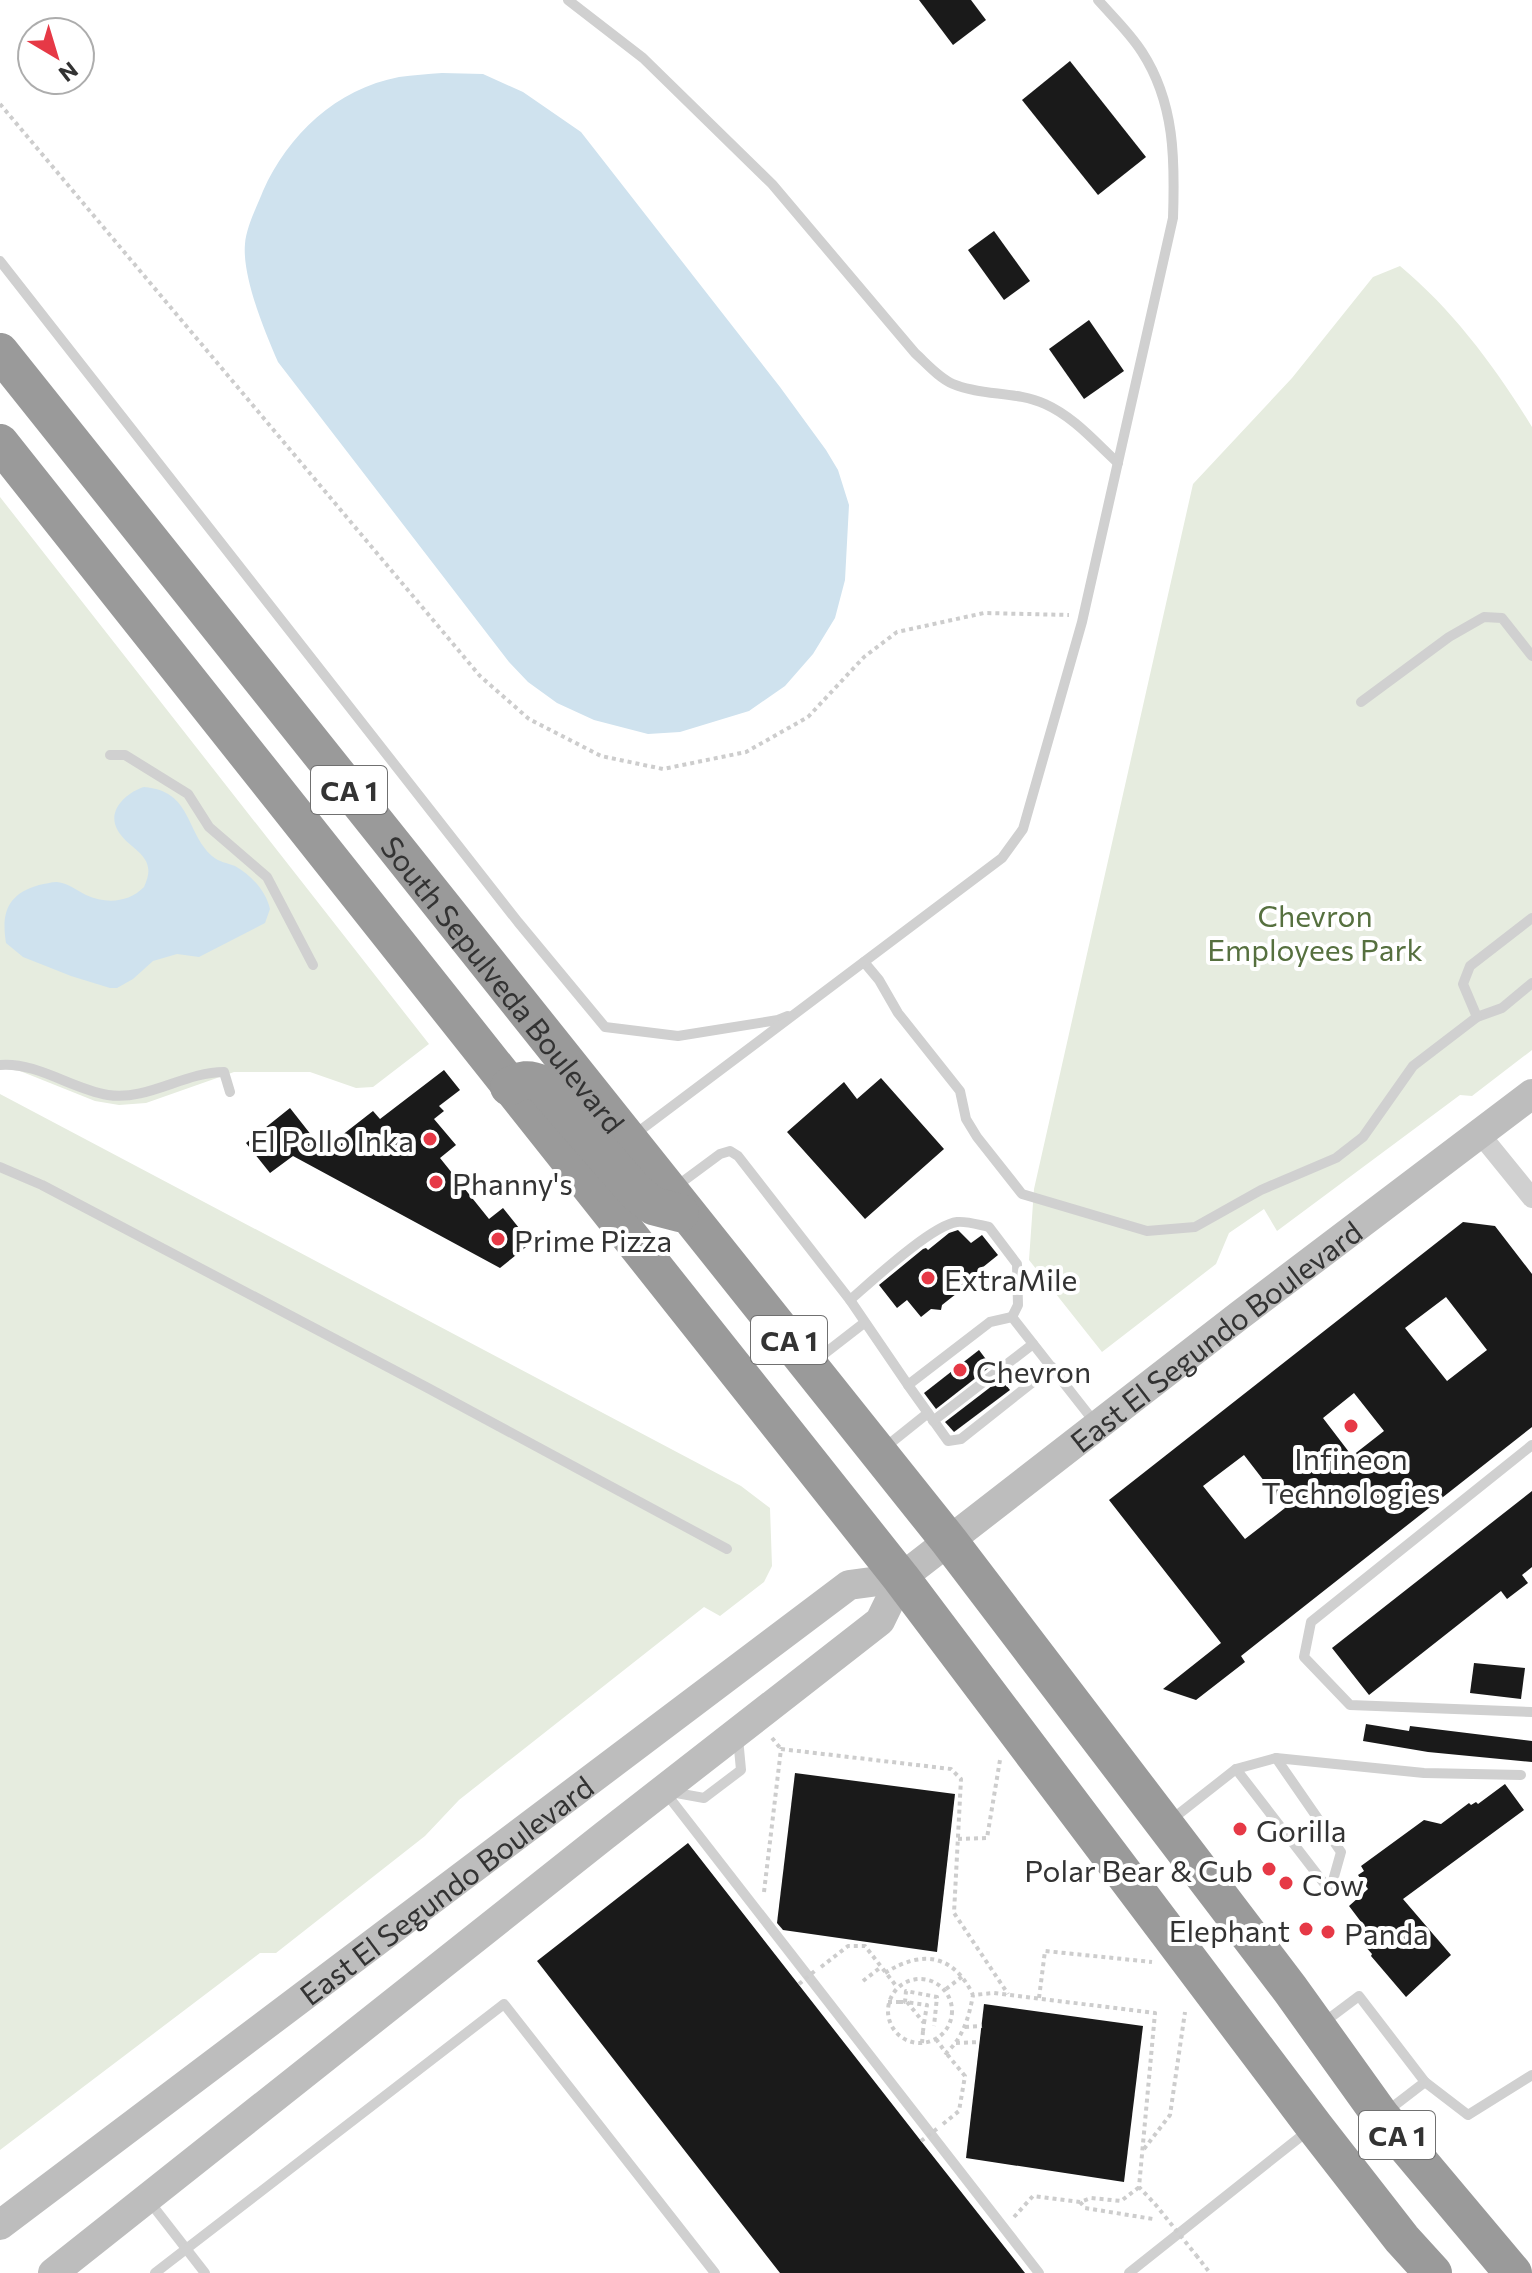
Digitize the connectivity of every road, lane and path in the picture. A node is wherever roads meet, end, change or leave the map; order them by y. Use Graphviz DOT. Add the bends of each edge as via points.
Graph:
graph roads {
  1 [pos="568,0"];
  2 [pos="1098,0"];
  3 [pos="0,104"];
  4 [pos="0,261"];
  5 [pos="0,352"];
  6 [pos="0,443"];
  7 [pos="1118,463"];
  8 [pos="1083,616"];
  9 [pos="1532,656"];
  10 [pos="1361,702"];
  11 [pos="110,755"];
  12 [pos="1532,918"];
  13 [pos="864,962"];
  14 [pos="313,965"];
  15 [pos="1532,983"];
  16 [pos="803,1009"];
  17 [pos="1477,1017"];
  18 [pos="0,1065"];
  19 [pos="509,1087"];
  20 [pos="230,1092"];
  21 [pos="1532,1094"];
  22 [pos="1480,1134"];
  23 [pos="629,1140"];
  24 [pos="0,1167"];
  25 [pos="1532,1198"];
  26 [pos="680,1204"];
  27 [pos="850,1300"];
  28 [pos="1012,1317"];
  29 [pos="864,1323"];
  30 [pos="1033,1344"];
  31 [pos="809,1366"];
  32 [pos="1052,1367"];
  33 [pos="908,1385"];
  34 [pos="930,1417"];
  35 [pos="1097,1426"];
  36 [pos="1532,1445"];
  37 [pos="879,1453"];
  38 [pos="949,1541"];
  39 [pos="727,1549"];
  40 [pos="901,1578"];
  41 [pos="1532,1712"];
  42 [pos="772,1738"];
  43 [pos="781,1749"];
  44 [pos="1276,1758"];
  45 [pos="1000,1760"];
  46 [pos="1236,1769"];
  47 [pos="1521,1775"];
  48 [pos="663,1790"];
  49 [pos="1165,1825"];
  50 [pos="958,1839"];
  51 [pos="764,1899"];
  52 [pos="1159,1962"];
  53 [pos="883,1970"];
  54 [pos="963,1976"];
  55 [pos="863,1981"];
  56 [pos="799,1984"];
  57 [pos="897,1987"];
  58 [pos="946,1989"];
  59 [pos="1008,1994"];
  60 [pos="973,1995"];
  61 [pos="1039,1998"];
  62 [pos="888,2002"];
  63 [pos="1185,2012"];
  64 [pos="924,2020"];
  65 [pos="934,2026"];
  66 [pos="982,2026"];
  67 [pos="965,2027"];
  68 [pos="1318,2027"];
  69 [pos="936,2038"];
  70 [pos="980,2042"];
  71 [pos="922,2043"];
  72 [pos="956,2043"];
  73 [pos="946,2053"];
  74 [pos="1532,2075"];
  75 [pos="1425,2082"];
  76 [pos="1381,2116"];
  77 [pos="1314,2126"];
  78 [pos="921,2141"];
  79 [pos="1142,2151"];
  80 [pos="1139,2187"];
  81 [pos="148,2199"];
  82 [pos="1080,2202"];
  83 [pos="1153,2219"];
  84 [pos="1010,2221"];
  85 [pos="0,2225"];
  86 [pos="186,2248"];
  87 [pos="53,2273"];
  88 [pos="155,2273"];
  89 [pos="205,2273"];
  90 [pos="715,2273"];
  91 [pos="1039,2273"];
  92 [pos="1129,2273"];
  93 [pos="1210,2273"];
  94 [pos="1433,2273"];
  95 [pos="1513,2273"];
  1 -- 7 [label="lane" via="643,58 772,184 936,373 967,389 1045,404 1074,421"];
  2 -- 7 [label="lane" via="1142,52 1167,105 1175,158 1173,218"];
  3 -- 8 [label="path" via="480,676 529,719 601,756 663,769 746,752 808,717 864,657 897,632 984,613"];
  4 -- 16 [label="lane" via="605,1027 678,1036 778,1020"];
  5 -- 23 [label="highway, South Sepulveda Boulevard / CA 1"];
  6 -- 19 [label="highway, South Sepulveda Boulevard / CA 1"];
  7 -- 8 [label="lane"];
  8 -- 13 [label="lane" via="1023,829 1002,858"];
  9 -- 10 [label="lane" via="1502,618 1484,617"];
  11 -- 14 [label="lane" via="125,755 188,794 209,827 267,877"];
  12 -- 17 [label="lane" via="1470,966 1463,984"];
  13 -- 16 [label="lane"];
  13 -- 17 [label="lane" via="960,1091 966,1119 1022,1194 1147,1231 1195,1227 1261,1190 1336,1158 1363,1137 1413,1066"];
  15 -- 17 [label="lane" via="1502,1008"];
  16 -- 23 [label="lane"];
  18 -- 20 [label="lane" via="17,1063 109,1095 137,1095 207,1072 224,1072"];
  19 -- 26 [label="highway" via="531,1079 542,1084 635,1191 653,1206"];
  19 -- 40 [label="highway, South Sepulveda Boulevard / CA 1"];
  21 -- 22 [label="main road, East El Segundo Boulevard"];
  22 -- 25 [label="street"];
  22 -- 35 [label="main road, East El Segundo Boulevard"];
  23 -- 26 [label="highway, South Sepulveda Boulevard / CA 1"];
  24 -- 39 [label="lane"];
  26 -- 27 [label="lane" via="720,1154 730,1151"];
  26 -- 31 [label="highway, South Sepulveda Boulevard / CA 1"];
  27 -- 28 [label="lane" via="933,1233 955,1222 967,1223 989,1227 1017,1264 1018,1305"];
  27 -- 29 [label="lane"];
  28 -- 30 [label="lane"];
  28 -- 33 [label="lane" via="990,1322"];
  29 -- 31 [label="lane"];
  29 -- 33 [label="lane"];
  30 -- 32 [label="lane"];
  30 -- 34 [label="lane"];
  31 -- 37 [label="highway, South Sepulveda Boulevard / CA 1"];
  32 -- 34 [label="lane" via="961,1439 948,1441"];
  32 -- 35 [label="lane"];
  33 -- 34 [label="lane"];
  34 -- 37 [label="lane"];
  35 -- 38 [label="main road, East El Segundo Boulevard"];
  36 -- 41 [label="lane" via="1311,1622 1304,1657 1350,1705"];
  37 -- 38 [label="highway, South Sepulveda Boulevard / CA 1"];
  38 -- 40 [label="main road, East El Segundo Boulevard"];
  38 -- 49 [label="highway, CA 1"];
  40 -- 48 [label="main road, East El Segundo Boulevard" via="880,1621"];
  40 -- 77 [label="highway, CA 1"];
  40 -- 85 [label="main road, East El Segundo Boulevard" via="849,1585"];
  42 -- 43 [label="path"];
  43 -- 50 [label="path" via="951,1769 961,1779"];
  43 -- 51 [label="path"];
  44 -- 46 [label="lane"];
  44 -- 46 [label="lane" via="1341,1852 1330,1891"];
  44 -- 47 [label="lane" via="1424,1773"];
  45 -- 50 [label="path" via="987,1838"];
  46 -- 49 [label="lane"];
  48 -- 81 [label="main road, East El Segundo Boulevard"];
  48 -- 91 [label="lane"];
  49 -- 68 [label="highway, CA 1"];
  50 -- 59 [label="path" via="954,1913"];
  52 -- 61 [label="path" via="1045,1951"];
  53 -- 54 [label="path" via="919,1958 939,1959"];
  53 -- 55 [label="path"];
  53 -- 56 [label="path, bridge" via="865,1946 848,1946"];
  53 -- 57 [label="path"];
  54 -- 58 [label="path"];
  54 -- 60 [label="path"];
  57 -- 58 [label="path" via="916,1978"];
  57 -- 62 [label="path"];
  58 -- 69 [label="path" via="951,2020"];
  59 -- 60 [label="path"];
  59 -- 61 [label="path"];
  60 -- 67 [label="path"];
  61 -- 79 [label="path" via="1155,2013"];
  62 -- 64 [label="path, bridge" via="907,2002"];
  62 -- 71 [label="path" via="891,2027 907,2041"];
  63 -- 79 [label="path" via="1170,2115"];
  64 -- 65 [label="path" via="927,2005 905,2002 906,1991 937,1997"];
  64 -- 71 [label="path, bridge"];
  66 -- 67 [label="path"];
  67 -- 72 [label="path"];
  68 -- 75 [label="lane" via="1359,1996"];
  68 -- 76 [label="highway, CA 1"];
  69 -- 71 [label="path"];
  69 -- 73 [label="path"];
  70 -- 72 [label="path"];
  72 -- 73 [label="path"];
  73 -- 78 [label="path, bridge" via="965,2076 959,2111"];
  74 -- 75 [label="lane" via="1468,2115"];
  75 -- 76 [label="lane"];
  76 -- 95 [label="highway, CA 1"];
  77 -- 92 [label="lane"];
  77 -- 94 [label="highway, CA 1"];
  79 -- 80 [label="path"];
  80 -- 82 [label="path" via="1121,2201"];
  80 -- 93 [label="path, bridge"];
  81 -- 86 [label="lane"];
  81 -- 87 [label="main road, East El Segundo Boulevard"];
  82 -- 83 [label="path" via="1085,2208"];
  82 -- 84 [label="path" via="1033,2196"];
  86 -- 88 [label="lane"];
  86 -- 89 [label="lane"];
  86 -- 90 [label="lane" via="504,2004"];
}
